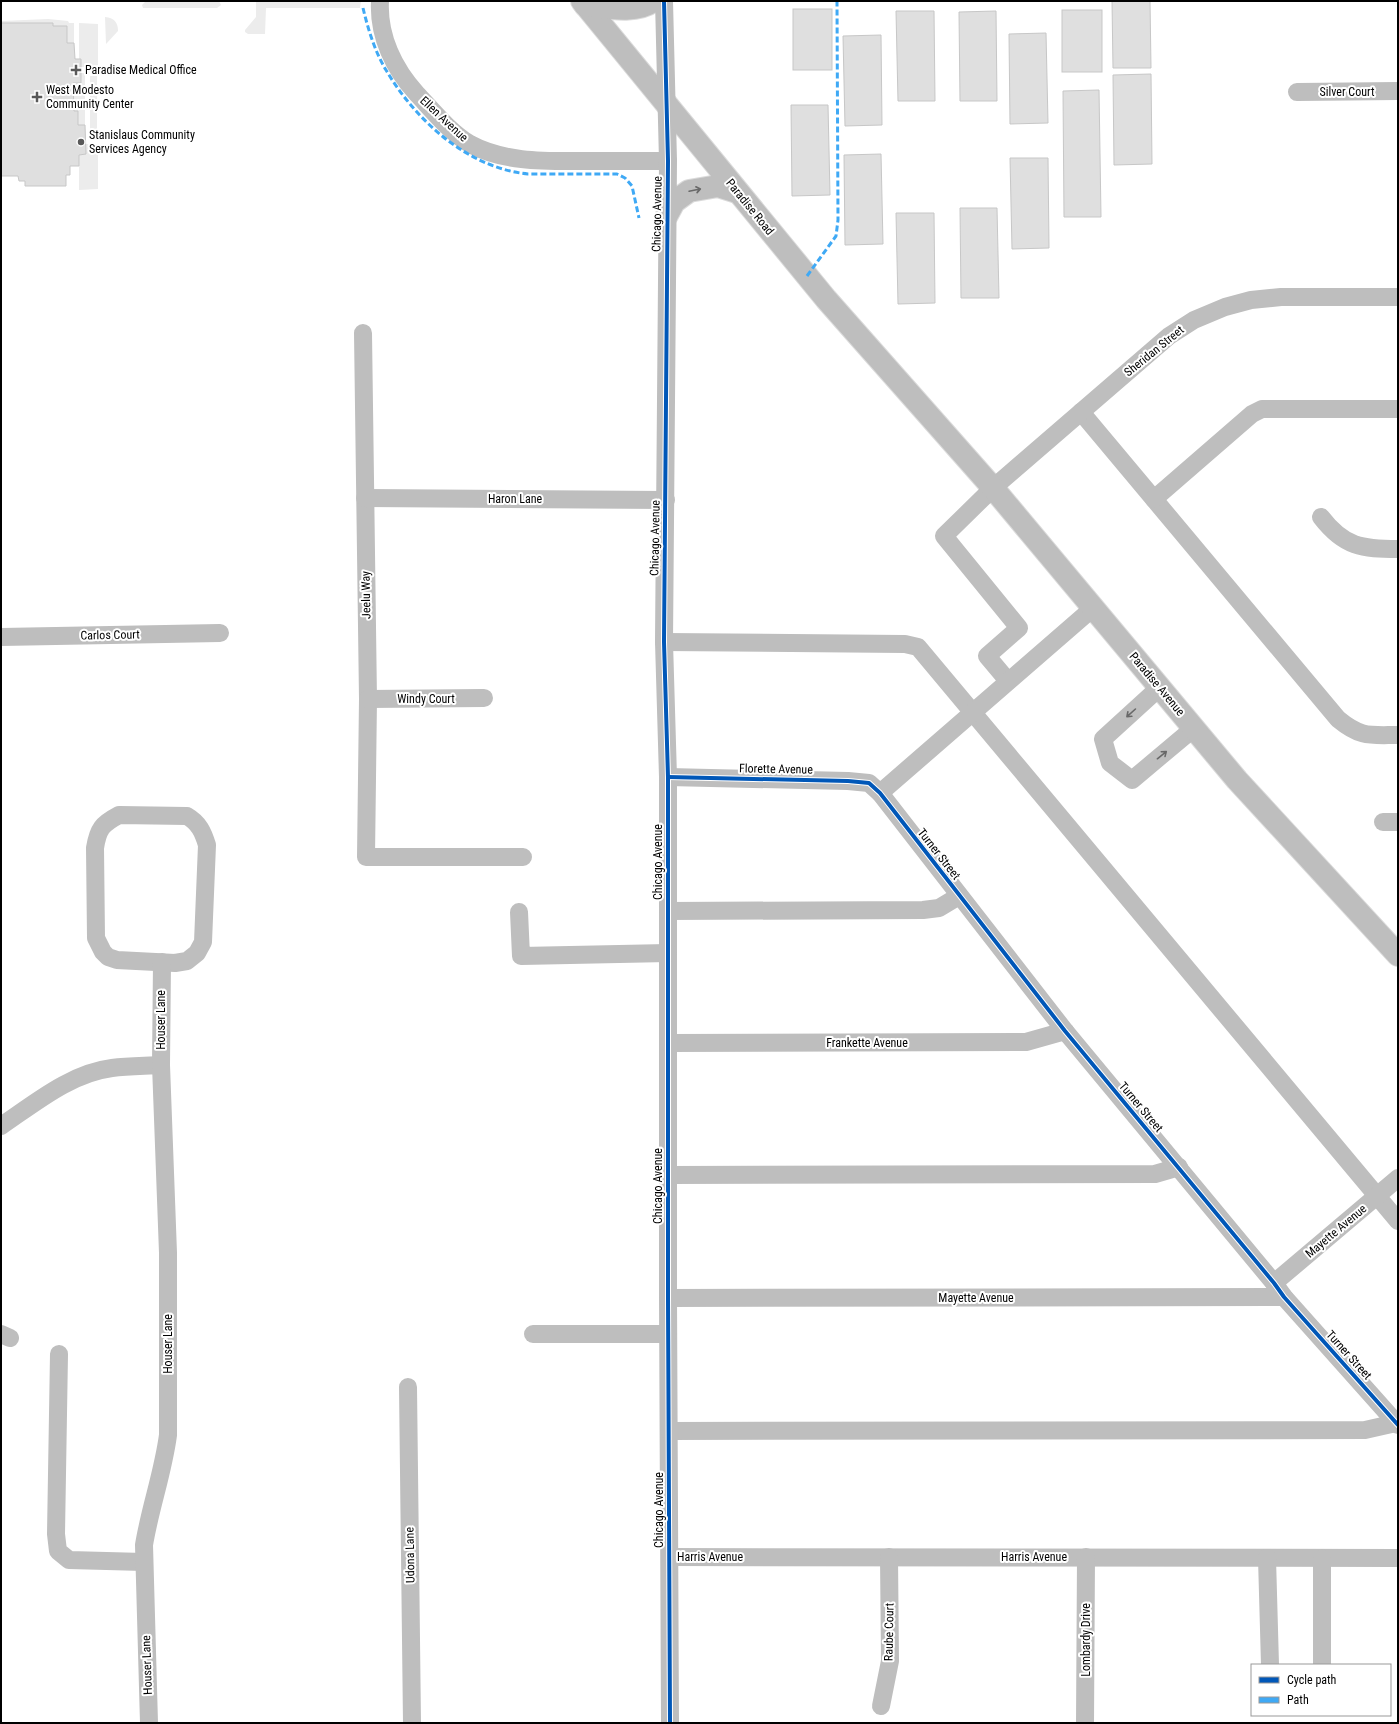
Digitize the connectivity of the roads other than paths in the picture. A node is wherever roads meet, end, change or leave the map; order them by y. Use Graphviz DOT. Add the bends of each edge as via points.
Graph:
graph roads {
  1 [pos="380,1"];
  2 [pos="653,1"];
  3 [pos="664,1"];
  4 [pos="584,3"];
  5 [pos="1398,91"];
  6 [pos="1297,92"];
  7 [pos="668,106"];
  8 [pos="668,161"];
  9 [pos="737,192"];
  10 [pos="667,215"];
  11 [pos="1398,296"];
  12 [pos="363,332"];
  13 [pos="922,408"];
  14 [pos="1398,408"];
  15 [pos="1081,412"];
  16 [pos="993,488"];
  17 [pos="365,498"];
  18 [pos="1154,499"];
  19 [pos="666,500"];
  20 [pos="1321,516"];
  21 [pos="1398,549"];
  22 [pos="1094,608"];
  23 [pos="220,633"];
  24 [pos="1,637"];
  25 [pos="664,642"];
  26 [pos="1008,681"];
  27 [pos="1160,687"];
  28 [pos="484,698"];
  29 [pos="368,699"];
  30 [pos="973,712"];
  31 [pos="1194,728"];
  32 [pos="1398,735"];
  33 [pos="668,777"];
  34 [pos="880,793"];
  35 [pos="523,857"];
  36 [pos="959,896"];
  37 [pos="668,911"];
  38 [pos="519,912"];
  39 [pos="668,953"];
  40 [pos="1398,956"];
  41 [pos="162,962"];
  42 [pos="1065,1031"];
  43 [pos="669,1044"];
  44 [pos="161,1065"];
  45 [pos="1,1126"];
  46 [pos="1179,1166"];
  47 [pos="668,1175"];
  48 [pos="1398,1178"];
  49 [pos="1377,1196"];
  50 [pos="1398,1221"];
  51 [pos="1279,1290"];
  52 [pos="668,1298"];
  53 [pos="533,1334"];
  54 [pos="668,1334"];
  55 [pos="59,1354"];
  56 [pos="408,1387"];
  57 [pos="1397,1424"];
  58 [pos="669,1431"];
  59 [pos="670,1557"];
  60 [pos="889,1557"];
  61 [pos="1086,1557"];
  62 [pos="1266,1558"];
  63 [pos="1322,1558"];
  64 [pos="1398,1558"];
  65 [pos="144,1562"];
  66 [pos="1270,1664"];
  67 [pos="1322,1664"];
  68 [pos="881,1706"];
  69 [pos="149,1723"];
  70 [pos="412,1723"];
  71 [pos="670,1723"];
  72 [pos="1085,1723"];
  1 -- 8 [label="street, Ellen Avenue" via="383,33 391,56 404,80 436,114 470,143 494,154 540,162"];
  2 -- 4 [label="main road" via="628,8"];
  3 -- 7 [label="street, Chicago Avenue"];
  4 -- 7 [label="main road, Paradise Road"];
  5 -- 6 [label="street, Silver Court"];
  7 -- 8 [label="street, Chicago Avenue"];
  7 -- 9 [label="main road, Paradise Road"];
  8 -- 10 [label="street, Chicago Avenue"];
  10 -- 9 [label="main road, one-way" via="674,202 689,191 718,186"];
  9 -- 13 [label="main road, Paradise Road" via="826,299"];
  10 -- 19 [label="street, Chicago Avenue"];
  11 -- 15 [label="street, Sheridan Street" via="1281,297 1251,300 1225,307 1194,320 1169,336"];
  12 -- 17 [label="street, Jeelu Way"];
  13 -- 16 [label="main road, Paradise Avenue"];
  14 -- 18 [label="street" via="1262,408"];
  15 -- 16 [label="street, Sheridan Street"];
  15 -- 18 [label="street"];
  16 -- 22 [label="main road, Paradise Avenue"];
  16 -- 26 [label="street, Sheridan Street" via="944,536 1019,628 986,656"];
  17 -- 19 [label="street, Haron Lane"];
  17 -- 29 [label="street, Jeelu Way"];
  18 -- 32 [label="street" via="1338,719 1364,735"];
  19 -- 25 [label="street, Chicago Avenue"];
  20 -- 21 [label="street" via="1330,529 1343,539 1359,546 1371,549"];
  22 -- 26 [label="street"];
  22 -- 27 [label="main road, Paradise Avenue"];
  23 -- 24 [label="street, Carlos Court"];
  25 -- 30 [label="street" via="905,644 918,647"];
  25 -- 33 [label="street, Chicago Avenue"];
  26 -- 30 [label="street"];
  27 -- 31 [label="main road, Paradise Avenue"];
  27 -- 31 [label="street, one-way" via="1102,739 1110,763 1132,780"];
  28 -- 29 [label="street, Windy Court"];
  29 -- 35 [label="street, Jeelu Way" via="366,857"];
  30 -- 34 [label="street"];
  30 -- 49 [label="street"];
  31 -- 40 [label="main road, Paradise Avenue" via="1237,780"];
  33 -- 34 [label="street, Florette Avenue" via="848,781 869,783"];
  33 -- 37 [label="street, Chicago Avenue"];
  34 -- 36 [label="street, Turner Street"];
  36 -- 37 [label="street" via="939,908 923,910"];
  36 -- 42 [label="street, Turner Street"];
  37 -- 39 [label="street, Chicago Avenue"];
  38 -- 39 [label="street" via="521,956"];
  39 -- 43 [label="street, Chicago Avenue"];
  41 -- 41 [label="street" via="117,960 108,957 96,938 97,835 107,821 119,815 187,816 197,822 204,834 207,845 203,942 197,953 187,960 175,963"];
  41 -- 44 [label="street, Houser Lane"];
  42 -- 43 [label="street, Frankette Avenue" via="1026,1042"];
  42 -- 46 [label="street, Turner Street"];
  43 -- 47 [label="street, Chicago Avenue"];
  44 -- 45 [label="street" via="111,1068 87,1075 61,1086"];
  44 -- 65 [label="street, Houser Lane" via="168,1253 168,1435 164,1461 148,1516"];
  46 -- 47 [label="street" via="1155,1174"];
  46 -- 51 [label="street, Turner Street"];
  47 -- 52 [label="street, Chicago Avenue"];
  48 -- 49 [label="street, Mayette Avenue"];
  49 -- 50 [label="street"];
  49 -- 51 [label="street, Mayette Avenue"];
  51 -- 52 [label="street, Mayette Avenue"];
  51 -- 57 [label="street, Turner Street"];
  52 -- 54 [label="street, Chicago Avenue"];
  53 -- 54 [label="street"];
  54 -- 58 [label="street, Chicago Avenue"];
  55 -- 65 [label="street" via="56,1534 58,1551 69,1560"];
  56 -- 70 [label="street, Udona Lane"];
  57 -- 58 [label="street" via="1357,1430"];
  58 -- 59 [label="street, Chicago Avenue"];
  59 -- 60 [label="street, Harris Avenue"];
  59 -- 71 [label="street, Chicago Avenue"];
  60 -- 61 [label="street, Harris Avenue"];
  60 -- 68 [label="street, Raube Court" via="890,1661"];
  61 -- 62 [label="street, Harris Avenue"];
  61 -- 72 [label="street, Lombardy Drive"];
  62 -- 63 [label="street, Harris Avenue"];
  62 -- 66 [label="street"];
  63 -- 64 [label="street, Harris Avenue"];
  63 -- 67 [label="street"];
  65 -- 69 [label="street, Houser Lane"];
}
